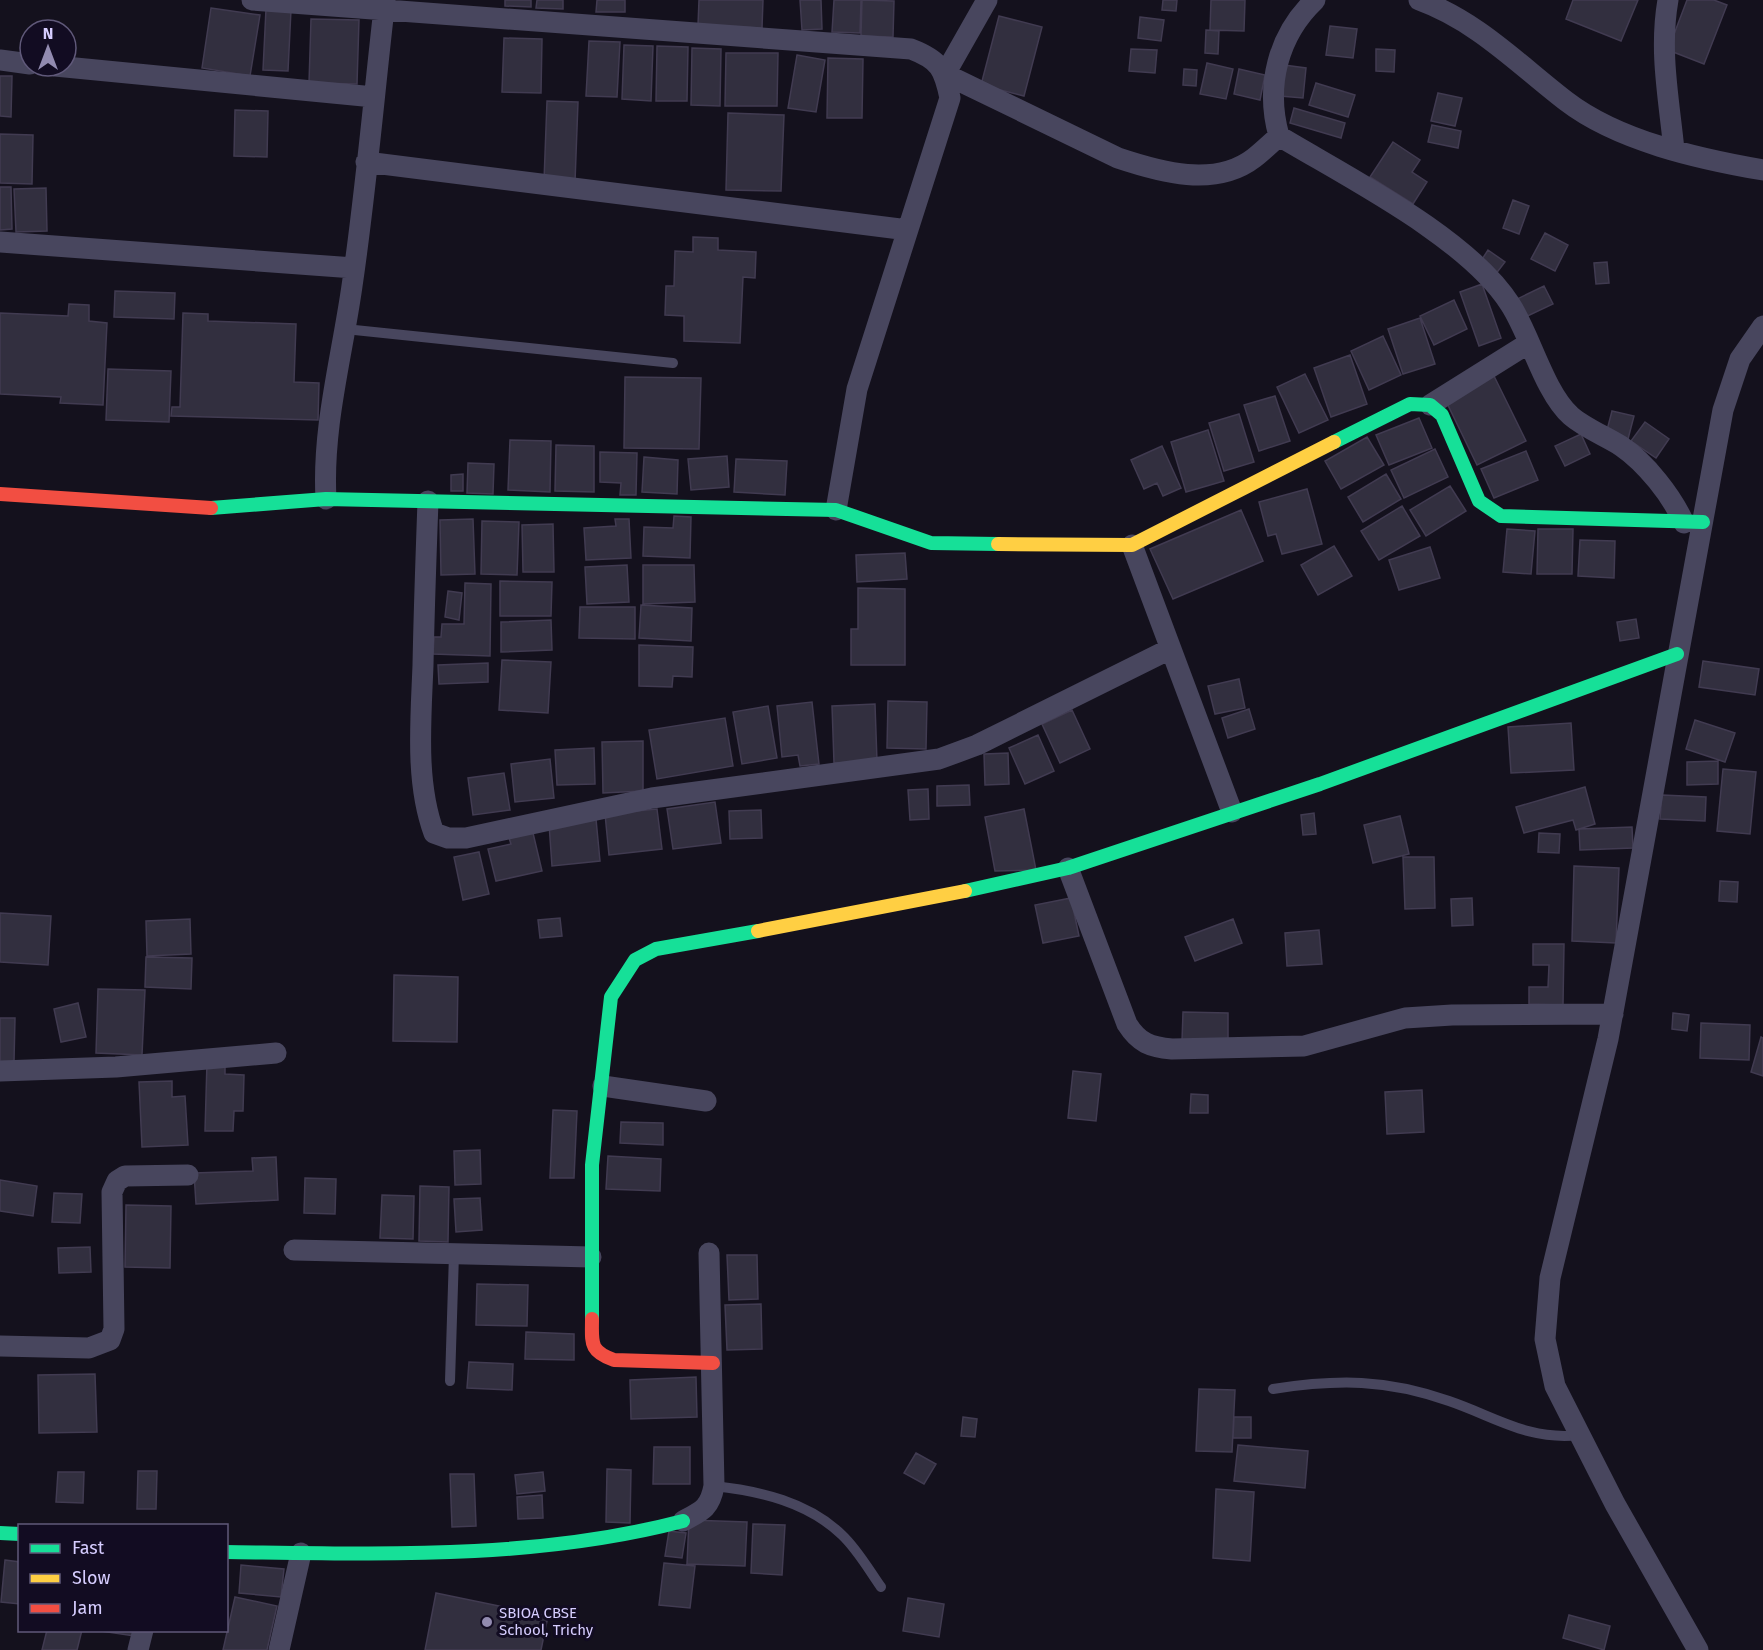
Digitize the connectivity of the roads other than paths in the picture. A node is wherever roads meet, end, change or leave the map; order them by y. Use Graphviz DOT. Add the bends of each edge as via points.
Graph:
graph roads {
  1 [pos="252,0"];
  2 [pos="987,0"];
  3 [pos="1315,0"];
  4 [pos="1419,0"];
  5 [pos="1668,0"];
  6 [pos="385,6"];
  7 [pos="0,60"];
  8 [pos="18,62"];
  9 [pos="78,68"];
  10 [pos="945,74"];
  11 [pos="374,97"];
  12 [pos="1279,136"];
  13 [pos="1674,150"];
  14 [pos="366,162"];
  15 [pos="1763,170"];
  16 [pos="908,230"];
  17 [pos="0,243"];
  18 [pos="354,268"];
  19 [pos="1763,326"];
  20 [pos="345,329"];
  21 [pos="1529,343"];
  22 [pos="673,363"];
  23 [pos="1430,405"];
  24 [pos="0,494"];
  25 [pos="326,499"];
  26 [pos="428,501"];
  27 [pos="836,510"];
  28 [pos="1693,523"];
  29 [pos="1132,545"];
  30 [pos="1170,650"];
  31 [pos="1677,654"];
  32 [pos="1232,812"];
  33 [pos="1068,868"];
  34 [pos="1612,1014"];
  35 [pos="276,1053"];
  36 [pos="0,1071"];
  37 [pos="603,1086"];
  38 [pos="705,1101"];
  39 [pos="188,1174"];
  40 [pos="294,1250"];
  41 [pos="709,1253"];
  42 [pos="454,1254"];
  43 [pos="591,1257"];
  44 [pos="0,1346"];
  45 [pos="713,1363"];
  46 [pos="450,1381"];
  47 [pos="1273,1389"];
  48 [pos="1580,1435"];
  49 [pos="714,1486"];
  50 [pos="683,1521"];
  51 [pos="0,1533"];
  52 [pos="18,1534"];
  53 [pos="228,1552"];
  54 [pos="301,1553"];
  55 [pos="881,1587"];
  56 [pos="142,1632"];
  57 [pos="138,1650"];
  58 [pos="279,1650"];
  59 [pos="1698,1650"];
  1 -- 6 [label="street"];
  2 -- 10 [label="street"];
  3 -- 12 [label="street" via="1285,38 1279,56 1273,101"];
  4 -- 13 [label="street" via="1471,25 1591,117"];
  5 -- 13 [label="street" via="1663,25 1663,67"];
  6 -- 10 [label="street" via="911,49 931,56"];
  6 -- 11 [label="street"];
  7 -- 8 [label="street"];
  9 -- 11 [label="street"];
  10 -- 12 [label="street" via="1118,158 1148,168 1183,174 1230,170 1253,159"];
  10 -- 16 [label="street" via="950,98"];
  11 -- 14 [label="street"];
  12 -- 21 [label="street" via="1390,202 1484,271 1510,304"];
  13 -- 15 [label="street"];
  14 -- 16 [label="street"];
  14 -- 18 [label="street"];
  16 -- 27 [label="street" via="857,389"];
  17 -- 18 [label="street"];
  18 -- 20 [label="street"];
  19 -- 28 [label="street" via="1740,359"];
  20 -- 22 [label="lane"];
  20 -- 25 [label="street" via="327,431"];
  21 -- 23 [label="street"];
  21 -- 28 [label="street" via="1570,415 1623,448"];
  23 -- 28 [label="street" via="1442,415 1479,501 1501,516"];
  23 -- 29 [label="street" via="1410,404"];
  24 -- 25 [label="street" via="211,508"];
  25 -- 26 [label="street"];
  26 -- 27 [label="street"];
  26 -- 30 [label="street" via="423,774 434,833 448,838 466,838 652,798 939,759 977,745"];
  27 -- 29 [label="street" via="932,543"];
  28 -- 31 [label="street"];
  29 -- 30 [label="street"];
  30 -- 32 [label="street"];
  31 -- 32 [label="street" via="1320,784"];
  31 -- 34 [label="street"];
  32 -- 33 [label="street"];
  33 -- 34 [label="street" via="1127,1024 1136,1039 1151,1047 1304,1046 1405,1018"];
  33 -- 37 [label="street" via="906,904 656,948 634,960 611,996"];
  34 -- 48 [label="street" via="1550,1278 1545,1339 1555,1386"];
  35 -- 36 [label="street" via="116,1067"];
  37 -- 38 [label="street"];
  37 -- 43 [label="street" via="592,1165"];
  39 -- 44 [label="street" via="125,1176 117,1181 112,1192 114,1329 110,1340 89,1348"];
  40 -- 42 [label="street"];
  41 -- 45 [label="street"];
  42 -- 43 [label="street"];
  42 -- 46 [label="lane"];
  43 -- 45 [label="street" via="592,1345 600,1355 614,1360"];
  45 -- 49 [label="street"];
  47 -- 48 [label="lane" via="1357,1381 1392,1386 1448,1401 1547,1437"];
  48 -- 59 [label="street"];
  49 -- 50 [label="street" via="712,1501"];
  49 -- 55 [label="lane" via="752,1490 821,1518 843,1536"];
  50 -- 54 [label="street" via="636,1535 531,1549"];
  51 -- 52 [label="street"];
  53 -- 54 [label="street"];
  54 -- 58 [label="street"];
  56 -- 57 [label="street"];
}
